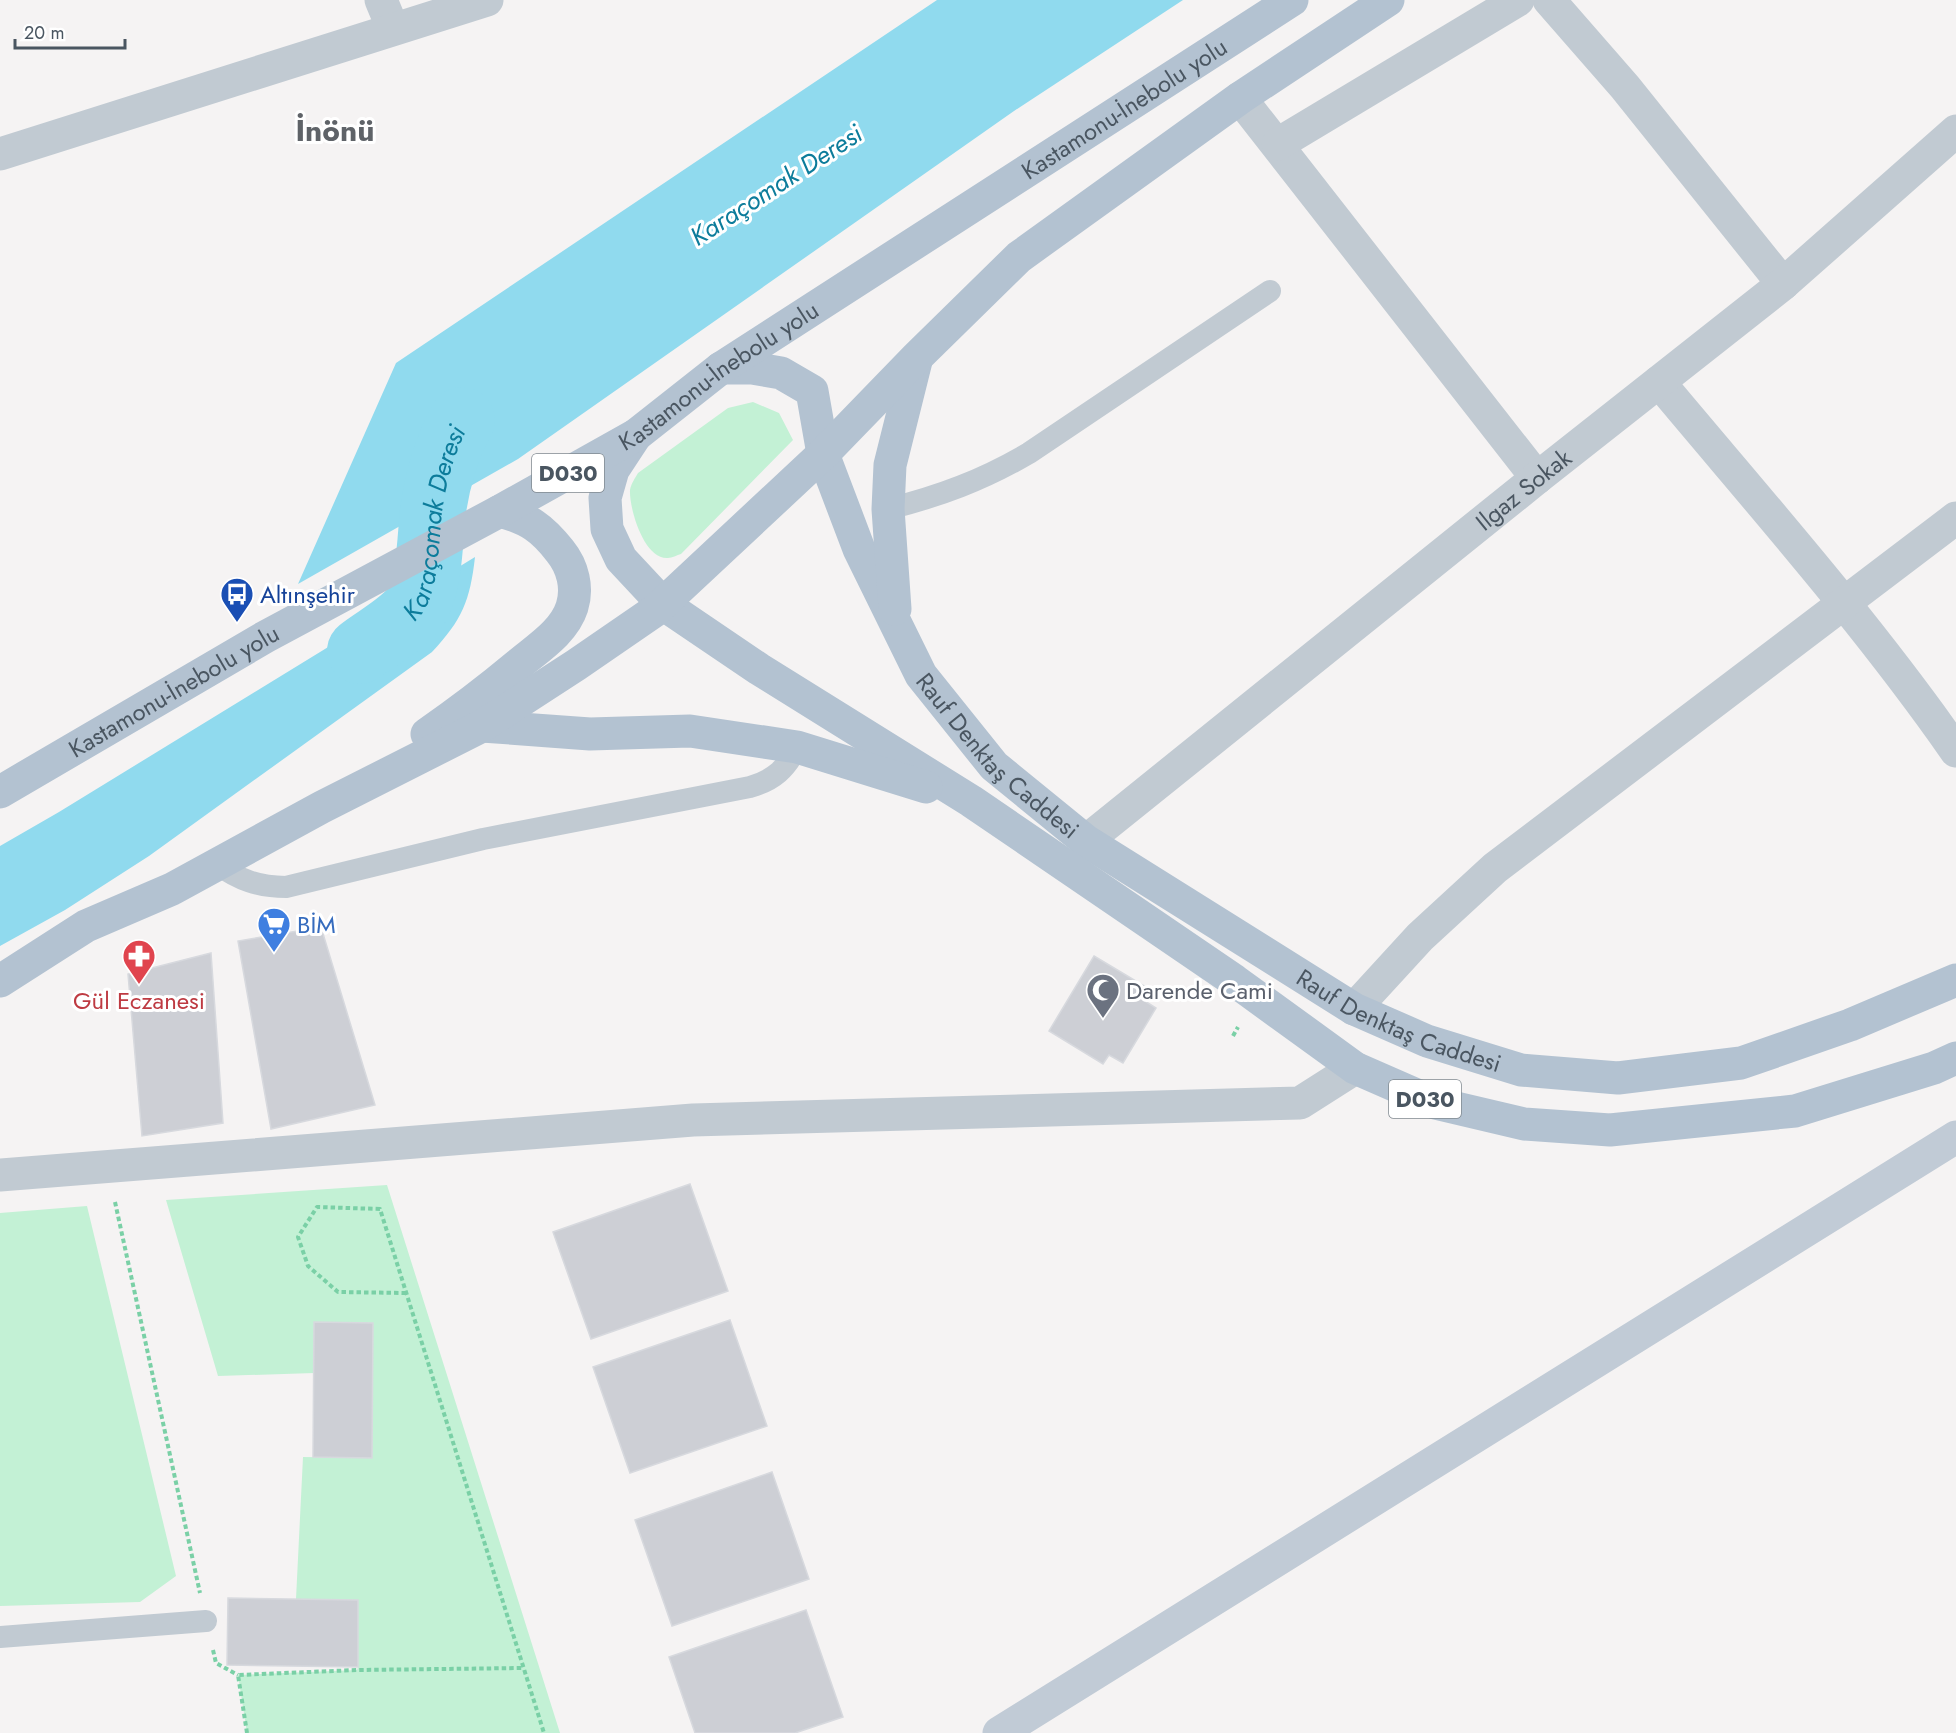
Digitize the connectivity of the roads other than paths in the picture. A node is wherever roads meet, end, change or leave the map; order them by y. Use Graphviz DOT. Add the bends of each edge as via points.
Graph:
graph roads {
  1 [pos="487,0"];
  2 [pos="1292,0"];
  3 [pos="1388,0"];
  4 [pos="1518,0"];
  5 [pos="1550,0"];
  6 [pos="387,15"];
  7 [pos="1240,98"];
  8 [pos="1956,131"];
  9 [pos="1278,144"];
  10 [pos="0,154"];
  11 [pos="1783,284"];
  12 [pos="1270,291"];
  13 [pos="917,357"];
  14 [pos="721,368"];
  15 [pos="1659,382"];
  16 [pos="636,435"];
  17 [pos="823,454"];
  18 [pos="1537,478"];
  19 [pos="888,509"];
  20 [pos="500,511"];
  21 [pos="1956,518"];
  22 [pos="1844,603"];
  23 [pos="663,604"];
  24 [pos="895,623"];
  25 [pos="482,726"];
  26 [pos="797,747"];
  27 [pos="1956,751"];
  28 [pos="0,792"];
  29 [pos="971,801"];
  30 [pos="322,807"];
  31 [pos="1086,841"];
  32 [pos="217,864"];
  33 [pos="1956,980"];
  34 [pos="0,981"];
  35 [pos="1354,1009"];
  36 [pos="1956,1058"];
  37 [pos="1355,1068"];
  38 [pos="1956,1137"];
  39 [pos="0,1174"];
  40 [pos="206,1621"];
  41 [pos="0,1637"];
  42 [pos="999,1733"];
  1 -- 6 [label="street"];
  2 -- 14 [label="main road, Kastamonu-İnebolu yolu"];
  3 -- 7 [label="main road"];
  4 -- 9 [label="street"];
  5 -- 11 [label="street"];
  6 -- 10 [label="street"];
  7 -- 9 [label="street"];
  7 -- 13 [label="main road" via="1019,257"];
  8 -- 11 [label="street, Ilgaz Sokak"];
  9 -- 18 [label="street"];
  11 -- 15 [label="street, Ilgaz Sokak"];
  12 -- 19 [label="lane" via="1002,469 932,498"];
  13 -- 17 [label="main road"];
  13 -- 19 [label="main road" via="890,465"];
  14 -- 16 [label="main road, Kastamonu-İnebolu yolu"];
  14 -- 17 [label="main road, Rauf Denktaş Caddesi" via="781,373 812,391"];
  15 -- 18 [label="street, Ilgaz Sokak"];
  15 -- 22 [label="street"];
  16 -- 20 [label="main road, Kastamonu-İnebolu yolu / D030"];
  16 -- 23 [label="main road" via="613,470 605,498 607,529 621,559"];
  17 -- 23 [label="main road"];
  17 -- 24 [label="main road, Rauf Denktaş Caddesi" via="859,549"];
  18 -- 31 [label="street, Ilgaz Sokak"];
  19 -- 24 [label="main road"];
  20 -- 28 [label="main road, Kastamonu-İnebolu yolu / D030" via="265,637"];
  20 -- 30 [label="main road" via="532,523 564,556 575,586 572,608 556,633 474,702"];
  21 -- 22 [label="street"];
  22 -- 27 [label="street"];
  22 -- 35 [label="street" via="1496,868 1420,937"];
  23 -- 25 [label="main road"];
  23 -- 29 [label="main road" via="759,669"];
  24 -- 31 [label="main road, Rauf Denktaş Caddesi" via="921,675 994,766"];
  25 -- 26 [label="main road" via="590,734 690,731"];
  25 -- 30 [label="main road"];
  26 -- 29 [label="main road"];
  26 -- 32 [label="lane" via="779,774 750,787 483,839 286,887 250,883"];
  29 -- 37 [label="main road, Rauf Denktaş Caddesi / D030"];
  30 -- 32 [label="main road"];
  31 -- 35 [label="main road, Rauf Denktaş Caddesi"];
  32 -- 34 [label="main road" via="172,889 86,926"];
  33 -- 35 [label="main road, Rauf Denktaş Caddesi" via="1850,1025 1741,1063 1618,1078 1521,1070 1427,1041"];
  36 -- 37 [label="main road, Rauf Denktaş Caddesi / D030" via="1796,1111 1610,1131 1524,1124 1435,1104"];
  37 -- 39 [label="street" via="1300,1102 693,1120"];
  38 -- 42 [label="street"];
  40 -- 41 [label="lane"];
}
